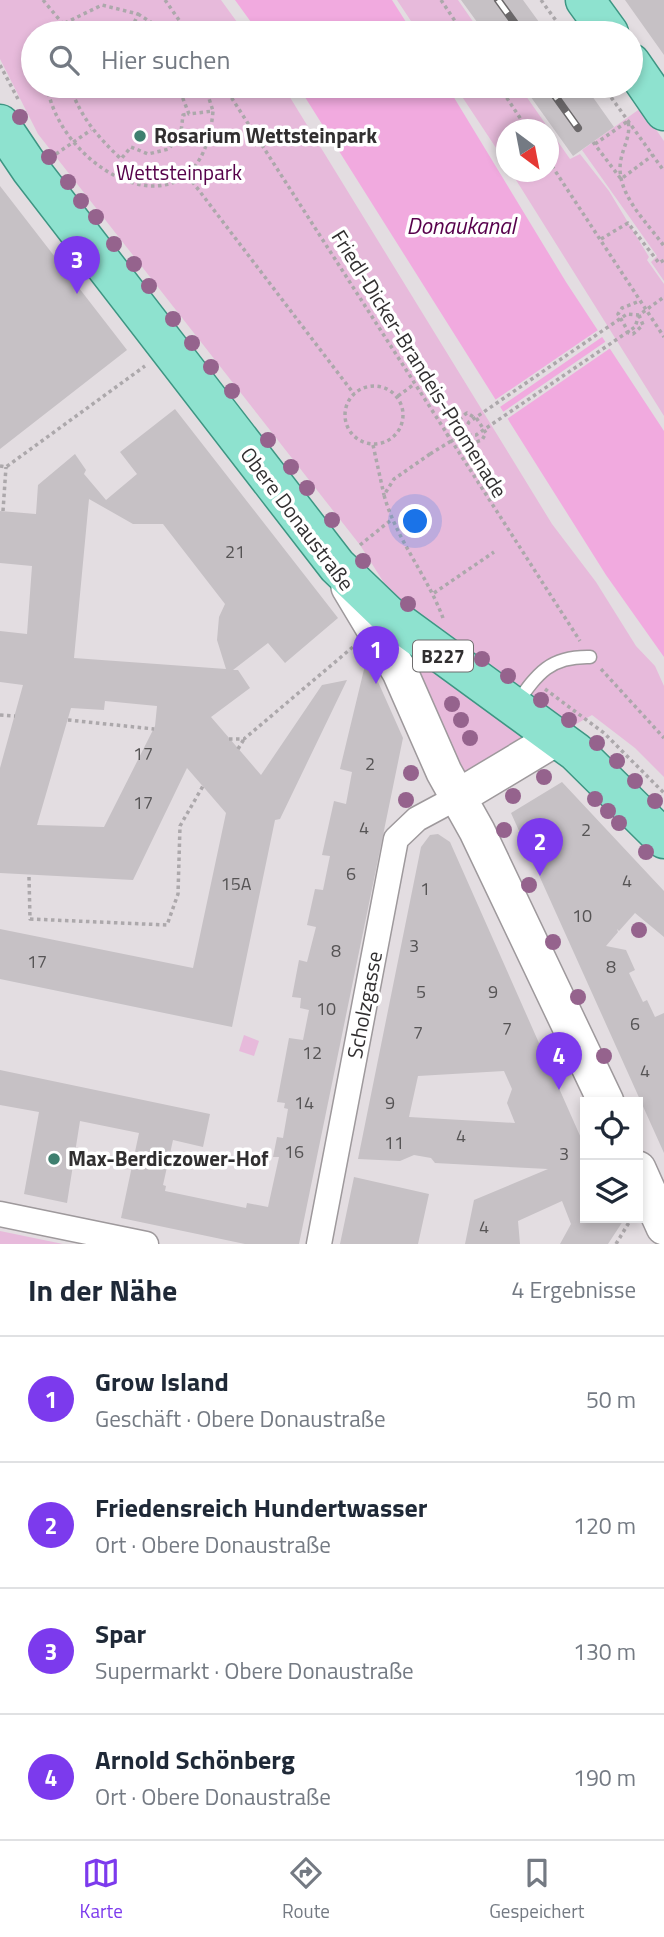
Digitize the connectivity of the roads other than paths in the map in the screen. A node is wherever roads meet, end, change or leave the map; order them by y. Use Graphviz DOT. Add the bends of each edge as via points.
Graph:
graph roads {
  1 [pos="585,0"];
  2 [pos="600,21"];
  3 [pos="641,98"];
  4 [pos="646,116"];
  5 [pos="12,117"];
  6 [pos="354,550"];
  7 [pos="590,657"];
  8 [pos="524,694"];
  9 [pos="558,737"];
  10 [pos="458,797"];
  11 [pos="664,839"];
  12 [pos="604,1097"];
  13 [pos="643,1183"];
  14 [pos="0,1214"];
  15 [pos="654,1214"];
  16 [pos="146,1244"];
  17 [pos="319,1244"];
  1 -- 2 [label="main road"];
  3 -- 4 [label="main road"];
  5 -- 6 [label="main road, Obere Donaustraße / B227" via="169,348"];
  6 -- 8 [label="main road, B227" via="387,614"];
  6 -- 10 [label="main road, Obere Donaustraße" via="400,673"];
  7 -- 8 [label="lane" via="556,661"];
  8 -- 9 [label="main road, B227"];
  9 -- 10 [label="main road"];
  9 -- 11 [label="main road, B227"];
  10 -- 12 [label="main road, Obere Donaustraße"];
  10 -- 17 [label="street, Scholzgasse" via="417,819 396,839"];
  13 -- 15 [label="main road"];
  14 -- 16 [label="street"];
}
